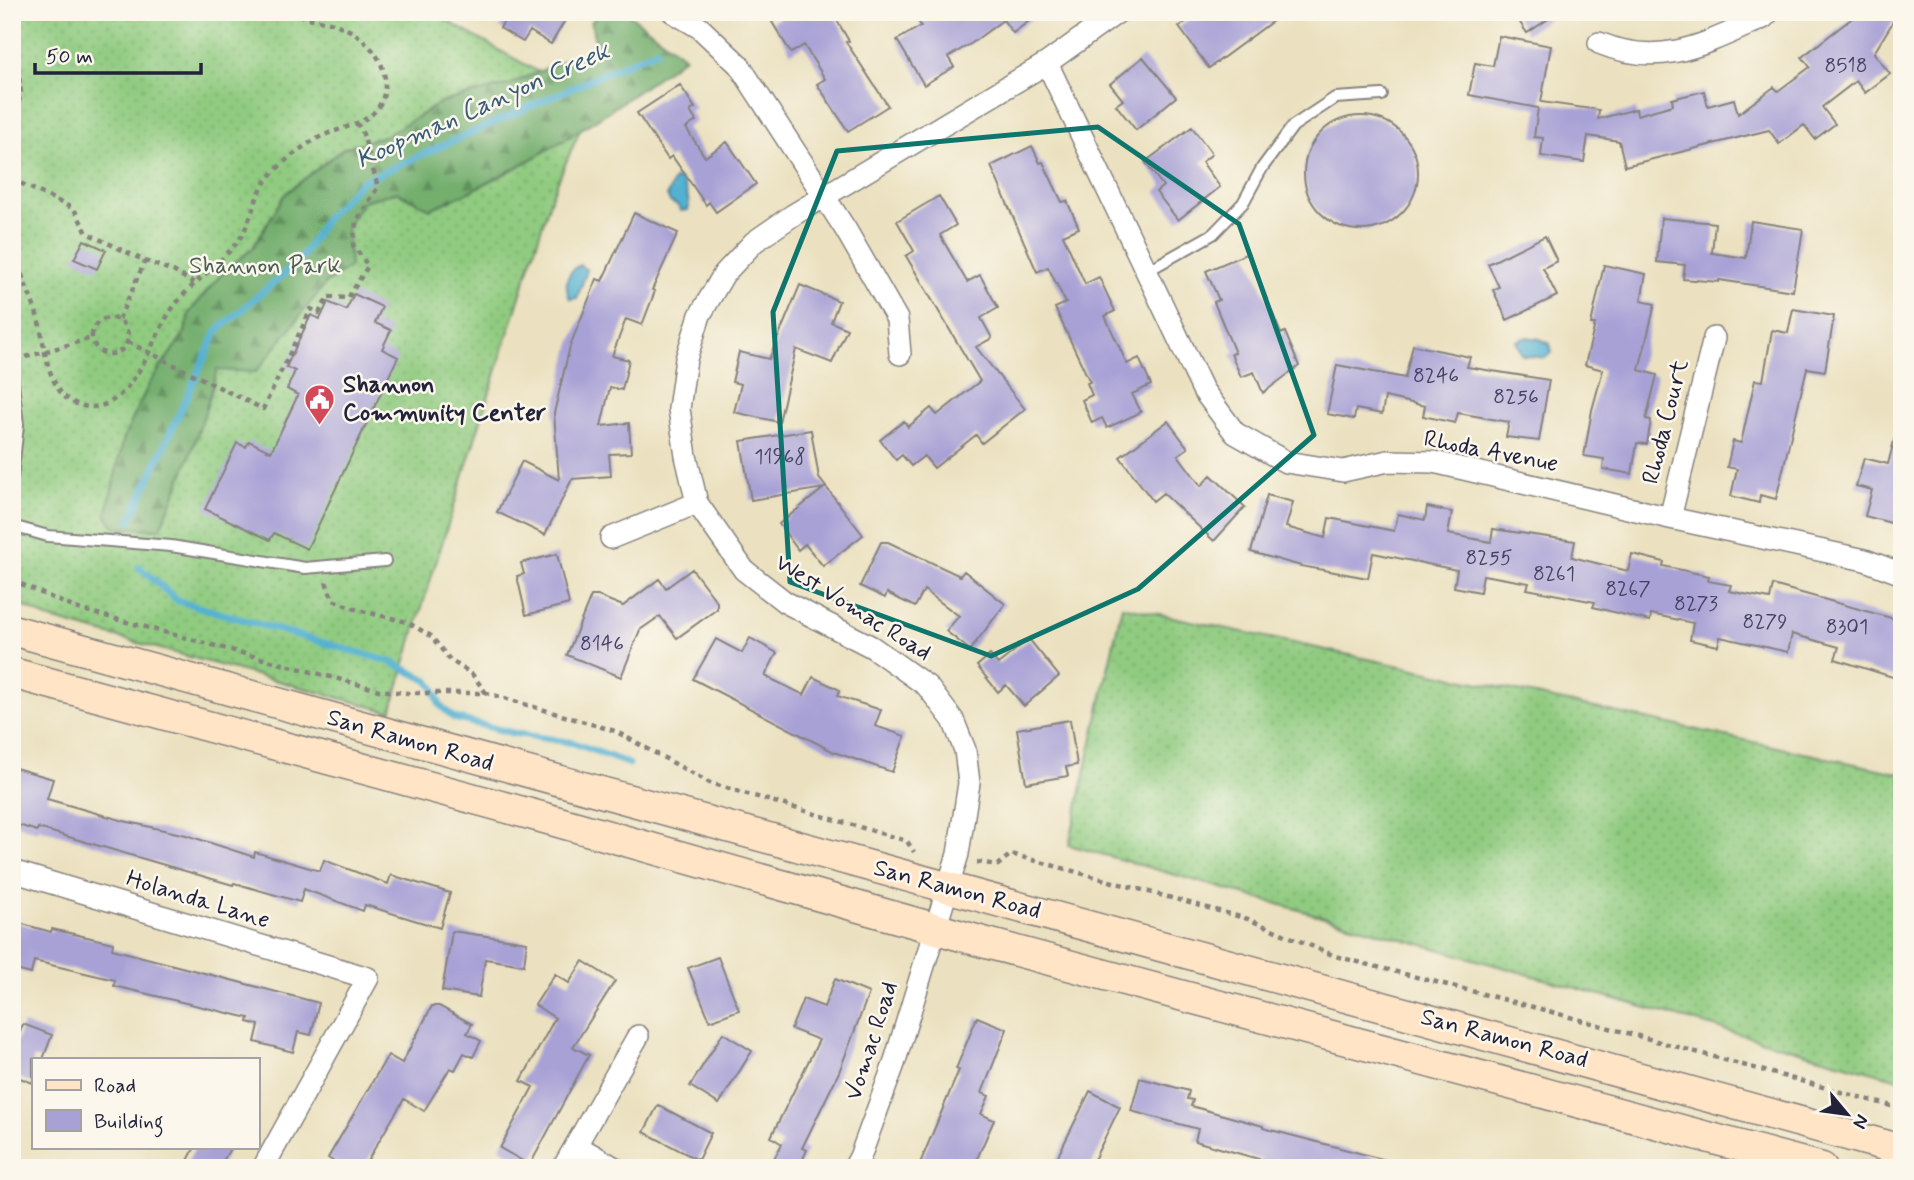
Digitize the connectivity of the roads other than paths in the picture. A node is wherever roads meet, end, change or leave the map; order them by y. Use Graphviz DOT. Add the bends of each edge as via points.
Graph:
graph roads {
  1 [pos="673,12"];
  2 [pos="1118,12"];
  3 [pos="1769,12"];
  4 [pos="1600,43"];
  5 [pos="1047,63"];
  6 [pos="1381,95"];
  7 [pos="825,196"];
  8 [pos="1147,271"];
  9 [pos="1714,338"];
  10 [pos="900,354"];
  11 [pos="12,374"];
  12 [pos="12,478"];
  13 [pos="697,503"];
  14 [pos="1670,518"];
  15 [pos="12,526"];
  16 [pos="611,538"];
  17 [pos="385,561"];
  18 [pos="1902,574"];
  19 [pos="12,630"];
  20 [pos="12,673"];
  21 [pos="12,871"];
  22 [pos="952,873"];
  23 [pos="935,929"];
  24 [pos="638,1036"];
  25 [pos="577,1146"];
  26 [pos="1902,1150"];
  27 [pos="263,1168"];
  28 [pos="563,1168"];
  29 [pos="615,1168"];
  30 [pos="854,1168"];
  31 [pos="1822,1168"];
  1 -- 7 [label="street" via="700,28 739,65"];
  2 -- 5 [label="street, West Vomac Road"];
  3 -- 4 [label="street" via="1702,44 1656,55 1622,52"];
  5 -- 7 [label="street, West Vomac Road"];
  5 -- 8 [label="street, Rhoda Avenue"];
  6 -- 8 [label="lane" via="1335,98 1293,126 1242,203 1213,234"];
  7 -- 10 [label="street" via="897,318"];
  7 -- 13 [label="street, West Vomac Road" via="754,242 724,274 700,314 686,359 680,409"];
  8 -- 14 [label="street, Rhoda Avenue" via="1203,390 1235,433 1286,462 1343,471 1388,461 1434,462"];
  9 -- 14 [label="street, Rhoda Court"];
  11 -- 12 [label="lane" via="18,425"];
  13 -- 16 [label="street"];
  13 -- 22 [label="street, West Vomac Road" via="744,570 785,602 872,647 927,686 953,720 965,750 969,783"];
  14 -- 18 [label="street, Rhoda Avenue" via="1865,560"];
  15 -- 17 [label="lane" via="48,536 171,547 305,568"];
  19 -- 22 [label="main road, San Ramon Road" via="550,780"];
  20 -- 23 [label="main road, San Ramon Road"];
  21 -- 27 [label="street, Holanda Lane" via="368,978"];
  22 -- 23 [label="street, West Vomac Road"];
  22 -- 26 [label="main road, San Ramon Road"];
  23 -- 30 [label="street, Vomac Road" via="894,1063"];
  23 -- 31 [label="main road, San Ramon Road"];
  24 -- 25 [label="street"];
  25 -- 28 [label="street"];
  25 -- 29 [label="street"];
}
